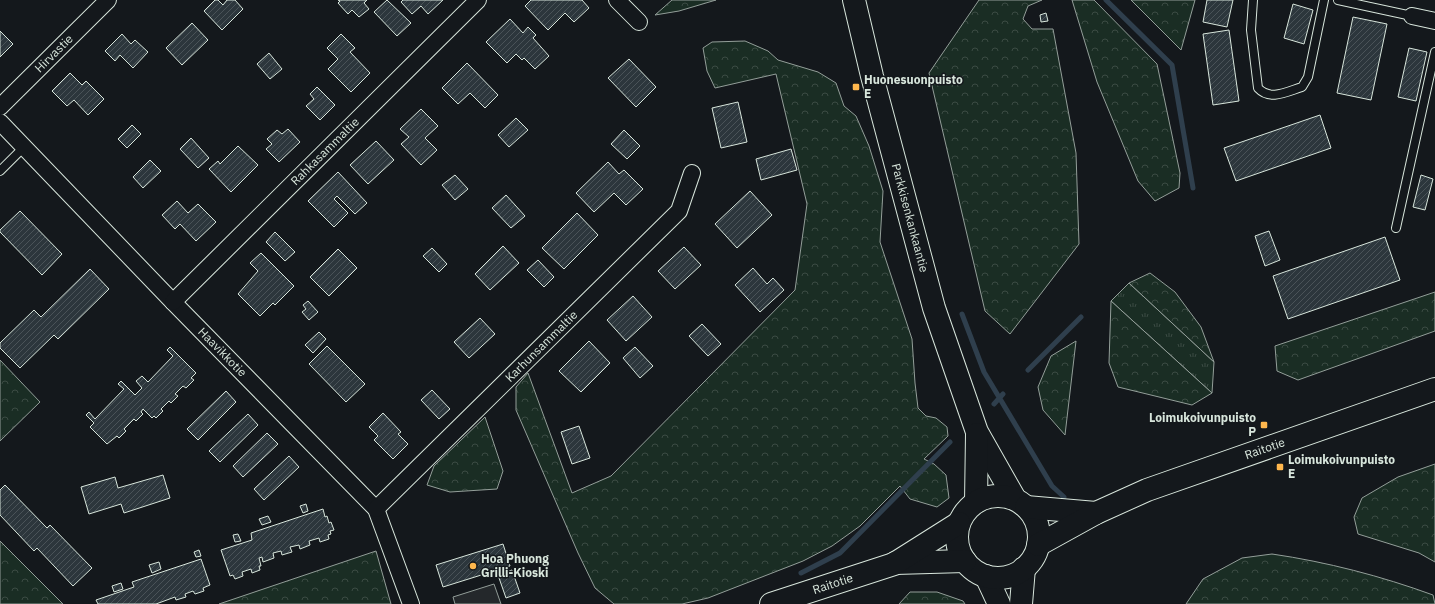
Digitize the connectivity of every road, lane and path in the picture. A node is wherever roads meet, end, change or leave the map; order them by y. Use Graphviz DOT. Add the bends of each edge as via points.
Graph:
graph roads {
  1 [pos="108,0"];
  2 [pos="478,0"];
  3 [pos="617,0"];
  4 [pos="854,0"];
  5 [pos="1253,0"];
  6 [pos="1324,0"];
  7 [pos="1338,0"];
  8 [pos="1412,16"];
  9 [pos="1435,21"];
  10 [pos="639,22"];
  11 [pos="1435,52"];
  12 [pos="0,107"];
  13 [pos="0,122"];
  14 [pos="24,147"];
  15 [pos="0,171"];
  16 [pos="692,173"];
  17 [pos="1396,228"];
  18 [pos="173,302"];
  19 [pos="1435,389"];
  20 [pos="977,432"];
  21 [pos="976,502"];
  22 [pos="1021,503"];
  23 [pos="376,509"];
  24 [pos="1096,513"];
  25 [pos="959,523"];
  26 [pos="1038,545"];
  27 [pos="965,561"];
  28 [pos="894,564"];
  29 [pos="1024,568"];
  30 [pos="986,576"];
  31 [pos="411,604"];
  32 [pos="771,604"];
  33 [pos="999,604"];
  34 [pos="1021,604"];
  1 -- 12 [label="street, Hirvastie"];
  2 -- 18 [label="street, Rahkasammaltie"];
  3 -- 10 [label="street"];
  4 -- 20 [label="main road, Parkkisenkankaantie" via="934,308"];
  5 -- 6 [label="lane" via="1251,30 1258,88 1264,94 1272,96 1302,87 1308,77"];
  7 -- 8 [label="lane"];
  8 -- 9 [label="street"];
  11 -- 17 [label="lane"];
  13 -- 14 [label="street, Haavikkotie"];
  14 -- 15 [label="lane"];
  14 -- 18 [label="street, Haavikkotie"];
  16 -- 23 [label="street, Karhunsammaltie" via="679,210"];
  18 -- 23 [label="street, Haavikkotie"];
  19 -- 24 [label="main road, Raitotie" via="1146,490"];
  20 -- 21 [label="main road, Parkkisenkankaantie"];
  20 -- 22 [label="main road, Parkkisenkankaantie"];
  21 -- 22 [label="main road" via="988,497 1002,496"];
  21 -- 25 [label="main road" via="965,511"];
  22 -- 24 [label="main road, Raitotie"];
  22 -- 26 [label="main road" via="1034,518 1039,531"];
  23 -- 31 [label="street, Haavikkotie"];
  24 -- 26 [label="main road, Raitotie"];
  25 -- 27 [label="main road" via="956,536 958,549"];
  25 -- 28 [label="main road, Raitotie"];
  26 -- 29 [label="main road" via="1033,558"];
  27 -- 28 [label="main road, Raitotie"];
  27 -- 30 [label="main road" via="974,571"];
  28 -- 32 [label="main road, Raitotie"];
  29 -- 30 [label="main road" via="1006,576"];
  29 -- 34 [label="main road"];
  30 -- 33 [label="main road"];
}
